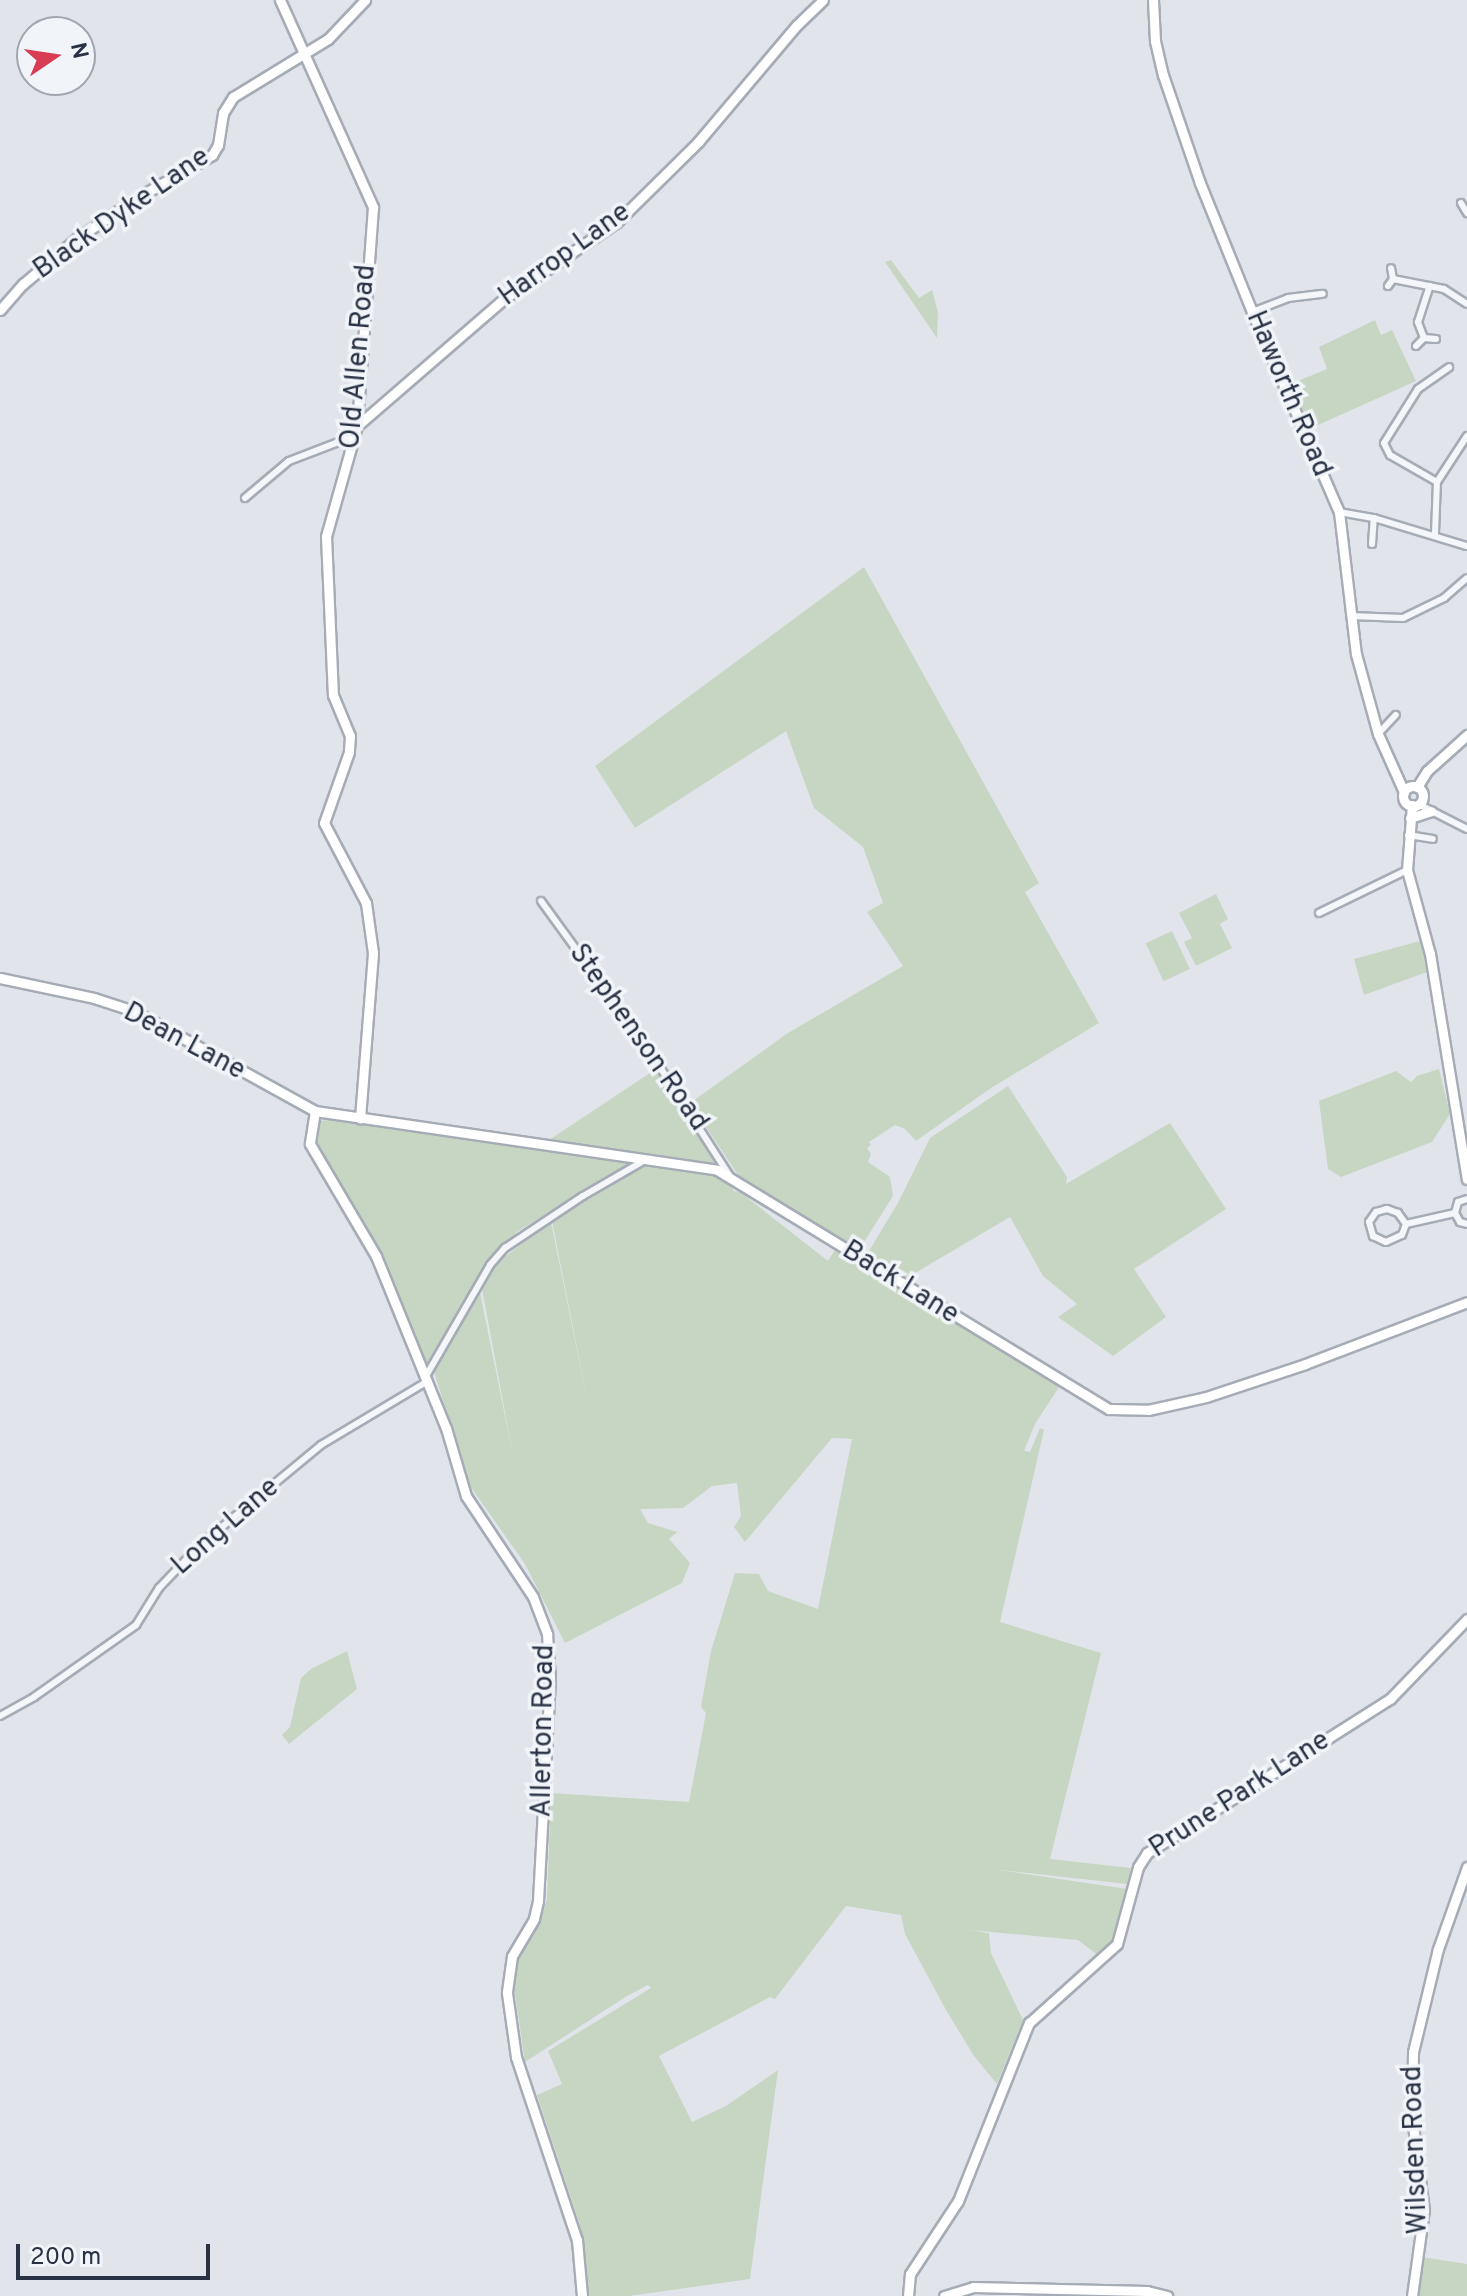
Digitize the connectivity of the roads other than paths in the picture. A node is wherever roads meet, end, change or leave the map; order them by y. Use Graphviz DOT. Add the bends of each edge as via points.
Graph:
graph roads {
  1 [pos="280,0"];
  2 [pos="365,0"];
  3 [pos="823,0"];
  4 [pos="1153,0"];
  5 [pos="303,55"];
  6 [pos="1461,203"];
  7 [pos="1467,213"];
  8 [pos="1391,268"];
  9 [pos="1393,279"];
  10 [pos="1388,286"];
  11 [pos="1430,286"];
  12 [pos="1323,294"];
  13 [pos="1467,304"];
  14 [pos="0,310"];
  15 [pos="1252,312"];
  16 [pos="1424,338"];
  17 [pos="1436,339"];
  18 [pos="1416,346"];
  19 [pos="1449,367"];
  20 [pos="357,426"];
  21 [pos="354,436"];
  22 [pos="1467,436"];
  23 [pos="1437,482"];
  24 [pos="245,498"];
  25 [pos="1339,512"];
  26 [pos="1374,518"];
  27 [pos="1435,533"];
  28 [pos="1372,544"];
  29 [pos="1467,546"];
  30 [pos="1467,578"];
  31 [pos="1349,616"];
  32 [pos="1396,715"];
  33 [pos="1378,734"];
  34 [pos="1467,735"];
  35 [pos="1417,787"];
  36 [pos="1404,792"];
  37 [pos="1415,805"];
  38 [pos="1431,811"];
  39 [pos="1410,818"];
  40 [pos="1467,829"];
  41 [pos="1408,835"];
  42 [pos="1433,839"];
  43 [pos="1407,870"];
  44 [pos="541,901"];
  45 [pos="1319,913"];
  46 [pos="0,978"];
  47 [pos="315,1111"];
  48 [pos="360,1118"];
  49 [pos="646,1159"];
  50 [pos="731,1178"];
  51 [pos="1467,1179"];
  52 [pos="1467,1199"];
  53 [pos="1455,1213"];
  54 [pos="1406,1224"];
  55 [pos="1467,1224"];
  56 [pos="1467,1302"];
  57 [pos="427,1379"];
  58 [pos="1467,1619"];
  59 [pos="0,1716"];
  60 [pos="1467,1867"];
  61 [pos="1036,2292"];
  62 [pos="582,2296"];
  63 [pos="908,2296"];
  64 [pos="944,2296"];
  65 [pos="1167,2296"];
  66 [pos="1412,2296"];
  1 -- 5 [label="street, Old Allen Road"];
  2 -- 5 [label="street" via="339,31"];
  3 -- 20 [label="street, Harrop Lane" via="698,142 617,222 505,298"];
  4 -- 15 [label="street, Haworth Road" via="1163,75"];
  5 -- 14 [label="street, Black Dyke Lane" via="233,97 223,113 218,145 202,164 135,199 76,239"];
  5 -- 20 [label="street, Old Allen Road" via="373,207"];
  6 -- 7 [label="street"];
  8 -- 9 [label="street"];
  9 -- 10 [label="street"];
  9 -- 11 [label="street"];
  11 -- 13 [label="street"];
  11 -- 16 [label="street" via="1418,322"];
  12 -- 15 [label="street" via="1288,298"];
  15 -- 25 [label="street, Haworth Road"];
  16 -- 17 [label="street"];
  16 -- 18 [label="street"];
  19 -- 23 [label="street" via="1418,389 1384,443 1390,455"];
  20 -- 21 [label="street, Old Allen Road"];
  21 -- 24 [label="street" via="289,461"];
  21 -- 48 [label="street, Old Allen Road" via="326,536 333,695 350,736 324,823 366,903 373,953"];
  22 -- 23 [label="street"];
  23 -- 27 [label="street"];
  25 -- 26 [label="street"];
  25 -- 31 [label="street, Haworth Road"];
  26 -- 27 [label="street"];
  26 -- 28 [label="street"];
  27 -- 29 [label="street"];
  30 -- 31 [label="street" via="1444,598 1403,618"];
  31 -- 33 [label="street, Haworth Road"];
  32 -- 33 [label="street"];
  33 -- 36 [label="street, Haworth Road"];
  34 -- 35 [label="street"];
  35 -- 36 [label="street"];
  35 -- 37 [label="street" via="1423,794"];
  36 -- 37 [label="street, Haworth Road" via="1404,801"];
  37 -- 38 [label="street"];
  37 -- 39 [label="street"];
  38 -- 39 [label="street"];
  38 -- 40 [label="street"];
  39 -- 41 [label="street"];
  41 -- 42 [label="street"];
  41 -- 43 [label="street"];
  43 -- 45 [label="street"];
  43 -- 51 [label="street" via="1430,954"];
  44 -- 50 [label="street, Stephenson Road" via="647,1047"];
  46 -- 47 [label="street, Dean Lane" via="134,1011"];
  47 -- 48 [label="street, Back Lane"];
  47 -- 57 [label="street, Allerton Road" via="310,1144 376,1256"];
  48 -- 49 [label="street, Back Lane"];
  49 -- 50 [label="street, Back Lane" via="717,1170"];
  49 -- 57 [label="street" via="505,1248 490,1265"];
  50 -- 56 [label="street, Back Lane" via="1109,1409 1148,1410 1206,1397"];
  52 -- 53 [label="street" via="1458,1202"];
  53 -- 54 [label="street"];
  53 -- 55 [label="street"];
  54 -- 54 [label="street" via="1402,1235 1386,1242 1373,1236 1369,1222 1376,1212 1387,1209"];
  57 -- 59 [label="street, Long Lane" via="321,1445 199,1546 159,1588 136,1625"];
  57 -- 62 [label="street, Allerton Road" via="466,1496 533,1597 547,1634 550,1679 538,1901 534,1919 512,1956 507,1993 516,2057 574,2228"];
  58 -- 63 [label="street, Prune Park Lane" via="1390,1699 1147,1853 1138,1867 1117,1944 1029,2023 958,2201 910,2274"];
  60 -- 66 [label="street, Wilsden Road" via="1438,1949 1413,2052 1413,2129 1424,2210"];
  61 -- 64 [label="street" via="973,2287"];
  61 -- 65 [label="street" via="1147,2291"];
}
